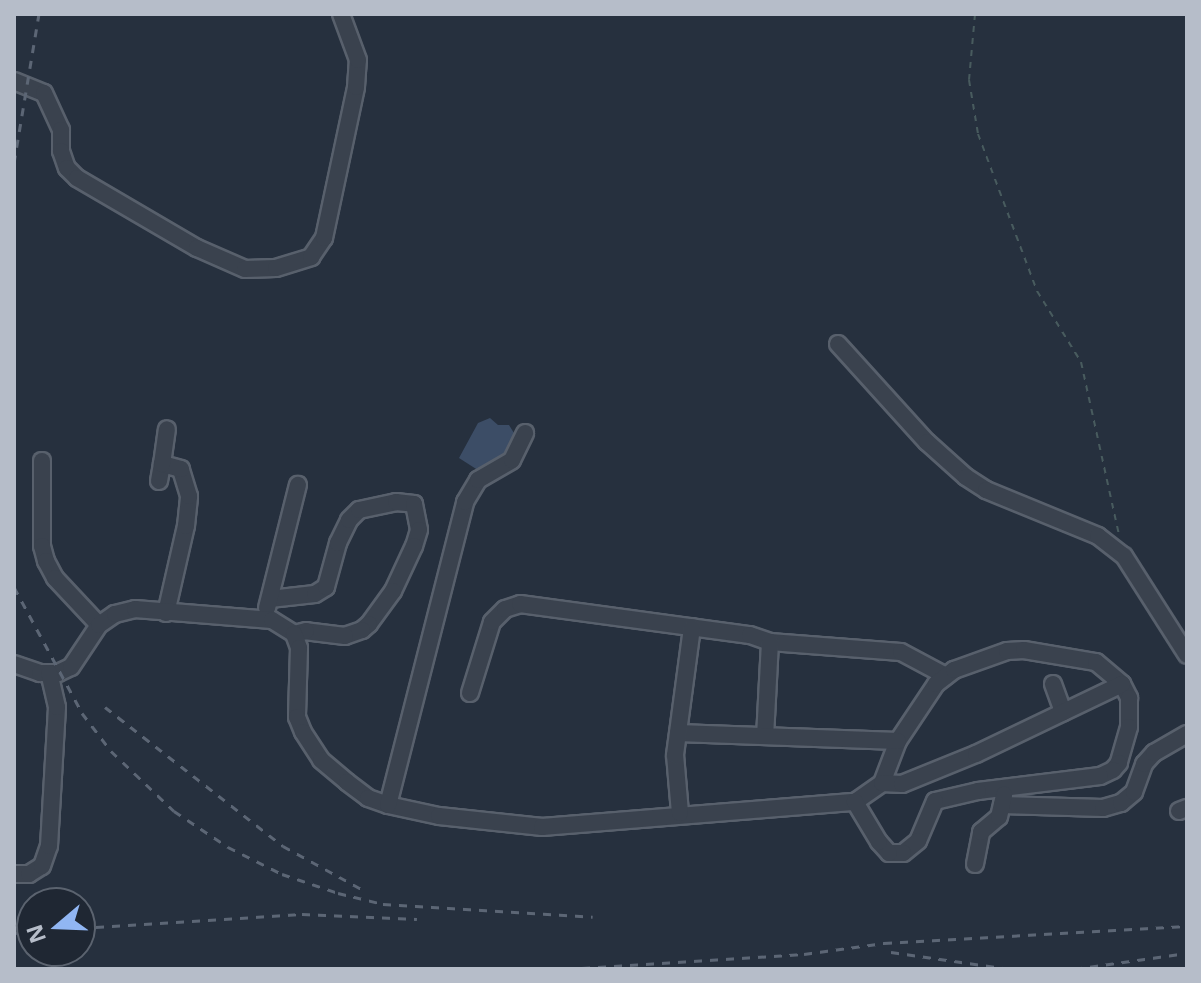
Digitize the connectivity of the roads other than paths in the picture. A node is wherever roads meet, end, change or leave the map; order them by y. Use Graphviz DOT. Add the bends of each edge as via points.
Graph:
graph roads {
  1 [pos="341,14"];
  2 [pos="14,81"];
  3 [pos="838,344"];
  4 [pos="167,429"];
  5 [pos="525,433"];
  6 [pos="42,461"];
  7 [pos="298,485"];
  8 [pos="270,599"];
  9 [pos="166,613"];
  10 [pos="265,619"];
  11 [pos="99,625"];
  12 [pos="692,627"];
  13 [pos="294,634"];
  14 [pos="770,642"];
  15 [pos="1187,655"];
  16 [pos="14,664"];
  17 [pos="49,673"];
  18 [pos="946,676"];
  19 [pos="1053,684"];
  20 [pos="1122,684"];
  21 [pos="470,693"];
  22 [pos="1063,712"];
  23 [pos="678,733"];
  24 [pos="1187,734"];
  25 [pos="765,736"];
  26 [pos="898,741"];
  27 [pos="882,783"];
  28 [pos="1006,787"];
  29 [pos="855,802"];
  30 [pos="388,805"];
  31 [pos="1002,805"];
  32 [pos="680,813"];
  33 [pos="975,864"];
  34 [pos="14,874"];
  1 -- 2 [label="lane" via="358,60 356,87 324,238 311,257 276,268 245,269 197,248 77,178 67,168 61,130 44,93"];
  3 -- 15 [label="lane" via="966,477 1098,536 1124,556"];
  4 -- 9 [label="lane" via="160,472 181,469 189,496"];
  5 -- 30 [label="lane" via="512,460 478,480 465,502"];
  6 -- 11 [label="lane" via="46,561"];
  7 -- 8 [label="lane"];
  8 -- 10 [label="lane"];
  8 -- 13 [label="lane" via="315,594 326,587 338,543 359,510 385,503 414,504 419,530 414,546 393,591 369,624 345,636"];
  9 -- 10 [label="lane"];
  9 -- 11 [label="lane" via="135,609"];
  10 -- 13 [label="lane"];
  11 -- 17 [label="lane" via="76,662"];
  12 -- 14 [label="lane"];
  12 -- 21 [label="lane" via="520,604 492,622"];
  12 -- 23 [label="lane"];
  13 -- 30 [label="lane" via="299,648 297,717 303,732 321,760 368,798"];
  14 -- 18 [label="lane" via="901,652"];
  14 -- 25 [label="lane"];
  16 -- 17 [label="lane"];
  17 -- 34 [label="lane" via="57,707 49,846 42,866 29,874"];
  18 -- 20 [label="lane" via="984,657 1024,650 1096,662"];
  18 -- 26 [label="lane" via="922,700"];
  19 -- 22 [label="lane"];
  20 -- 22 [label="lane"];
  20 -- 28 [label="lane" via="1129,698 1129,727 1113,770"];
  22 -- 27 [label="lane" via="902,784"];
  23 -- 25 [label="lane"];
  23 -- 32 [label="lane"];
  24 -- 31 [label="lane" via="1154,753 1134,792 1121,803 1103,808"];
  25 -- 26 [label="lane"];
  26 -- 27 [label="lane"];
  27 -- 29 [label="lane"];
  28 -- 29 [label="lane" via="935,801 918,841 903,853 889,853"];
  28 -- 31 [label="lane"];
  29 -- 32 [label="lane"];
  30 -- 32 [label="lane" via="542,827"];
  31 -- 33 [label="lane" via="999,817 981,832"];
}
